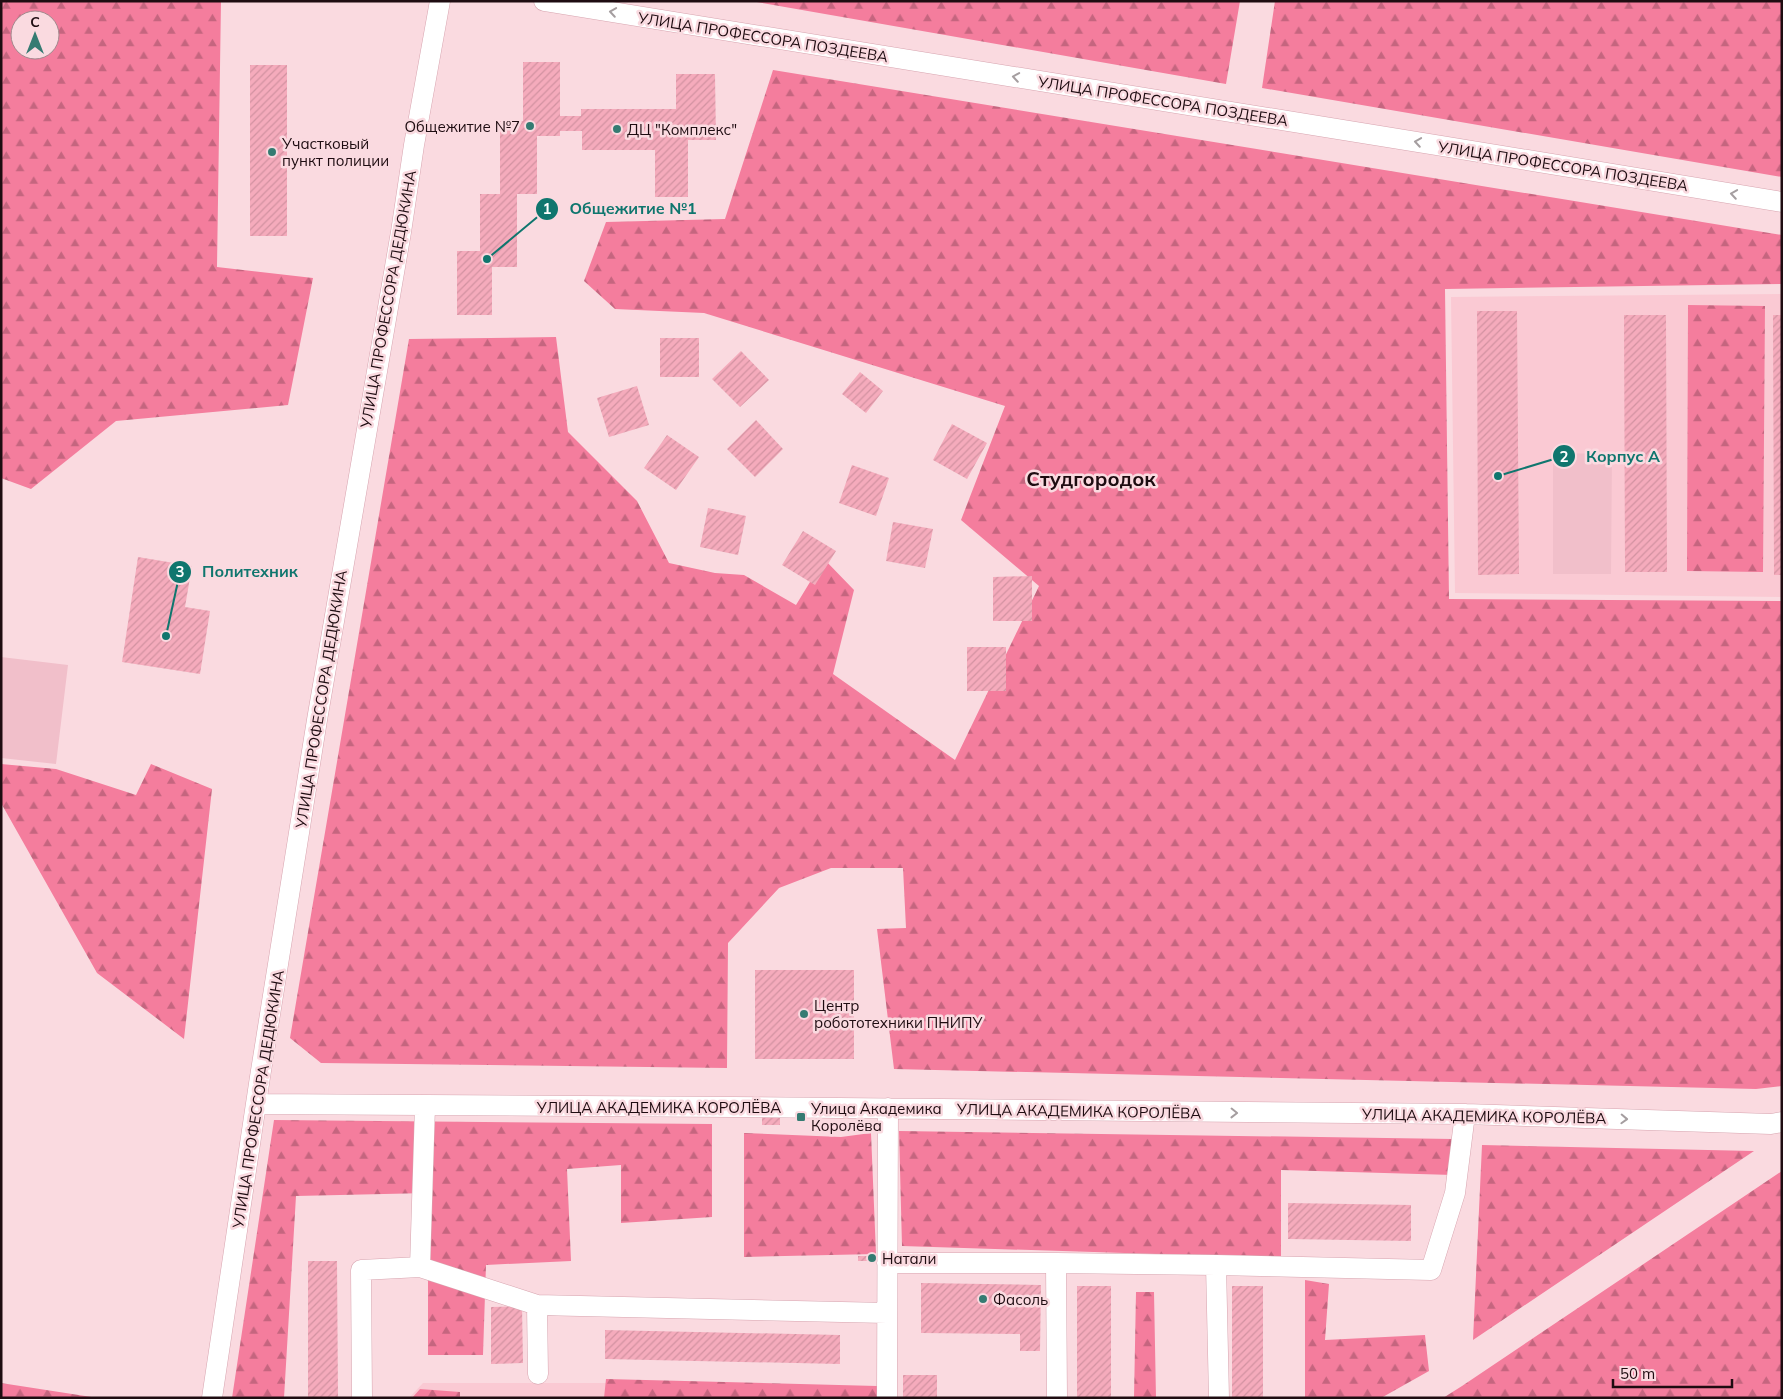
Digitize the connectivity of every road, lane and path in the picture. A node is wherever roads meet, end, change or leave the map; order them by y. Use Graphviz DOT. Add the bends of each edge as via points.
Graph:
graph roads {
  1 [pos="440,1"];
  2 [pos="544,1"];
  3 [pos="1782,202"];
  4 [pos="256,1104"];
  5 [pos="425,1106"];
  6 [pos="888,1108"];
  7 [pos="1465,1114"];
  8 [pos="1782,1122"];
  9 [pos="887,1263"];
  10 [pos="1056,1263"];
  11 [pos="1216,1265"];
  12 [pos="420,1267"];
  13 [pos="537,1305"];
  14 [pos="887,1313"];
  15 [pos="538,1374"];
  16 [pos="212,1398"];
  17 [pos="362,1398"];
  18 [pos="887,1398"];
  19 [pos="1057,1398"];
  20 [pos="1219,1398"];
  1 -- 4 [label="street, УЛИЦА ПРОФЕССОРА ДЕДЮКИНА" via="317,720"];
  3 -- 2 [label="street, УЛИЦА ПРОФЕССОРА ПОЗДЕЕВА, one-way"];
  4 -- 5 [label="street, УЛИЦА АКАДЕМИКА КОРОЛЁВА"];
  4 -- 16 [label="street, УЛИЦА ПРОФЕССОРА ДЕДЮКИНА"];
  5 -- 6 [label="street, УЛИЦА АКАДЕМИКА КОРОЛЁВА"];
  5 -- 12 [label="street"];
  6 -- 7 [label="street, УЛИЦА АКАДЕМИКА КОРОЛЁВА, one-way"];
  6 -- 9 [label="street"];
  7 -- 8 [label="street, УЛИЦА АКАДЕМИКА КОРОЛЁВА, one-way"];
  7 -- 11 [label="street" via="1455,1193 1431,1270"];
  9 -- 10 [label="street"];
  9 -- 14 [label="street"];
  10 -- 11 [label="street"];
  10 -- 19 [label="street"];
  11 -- 20 [label="street"];
  12 -- 13 [label="street"];
  12 -- 17 [label="street" via="361,1270"];
  13 -- 14 [label="street"];
  13 -- 15 [label="street"];
  14 -- 18 [label="street"];
}
